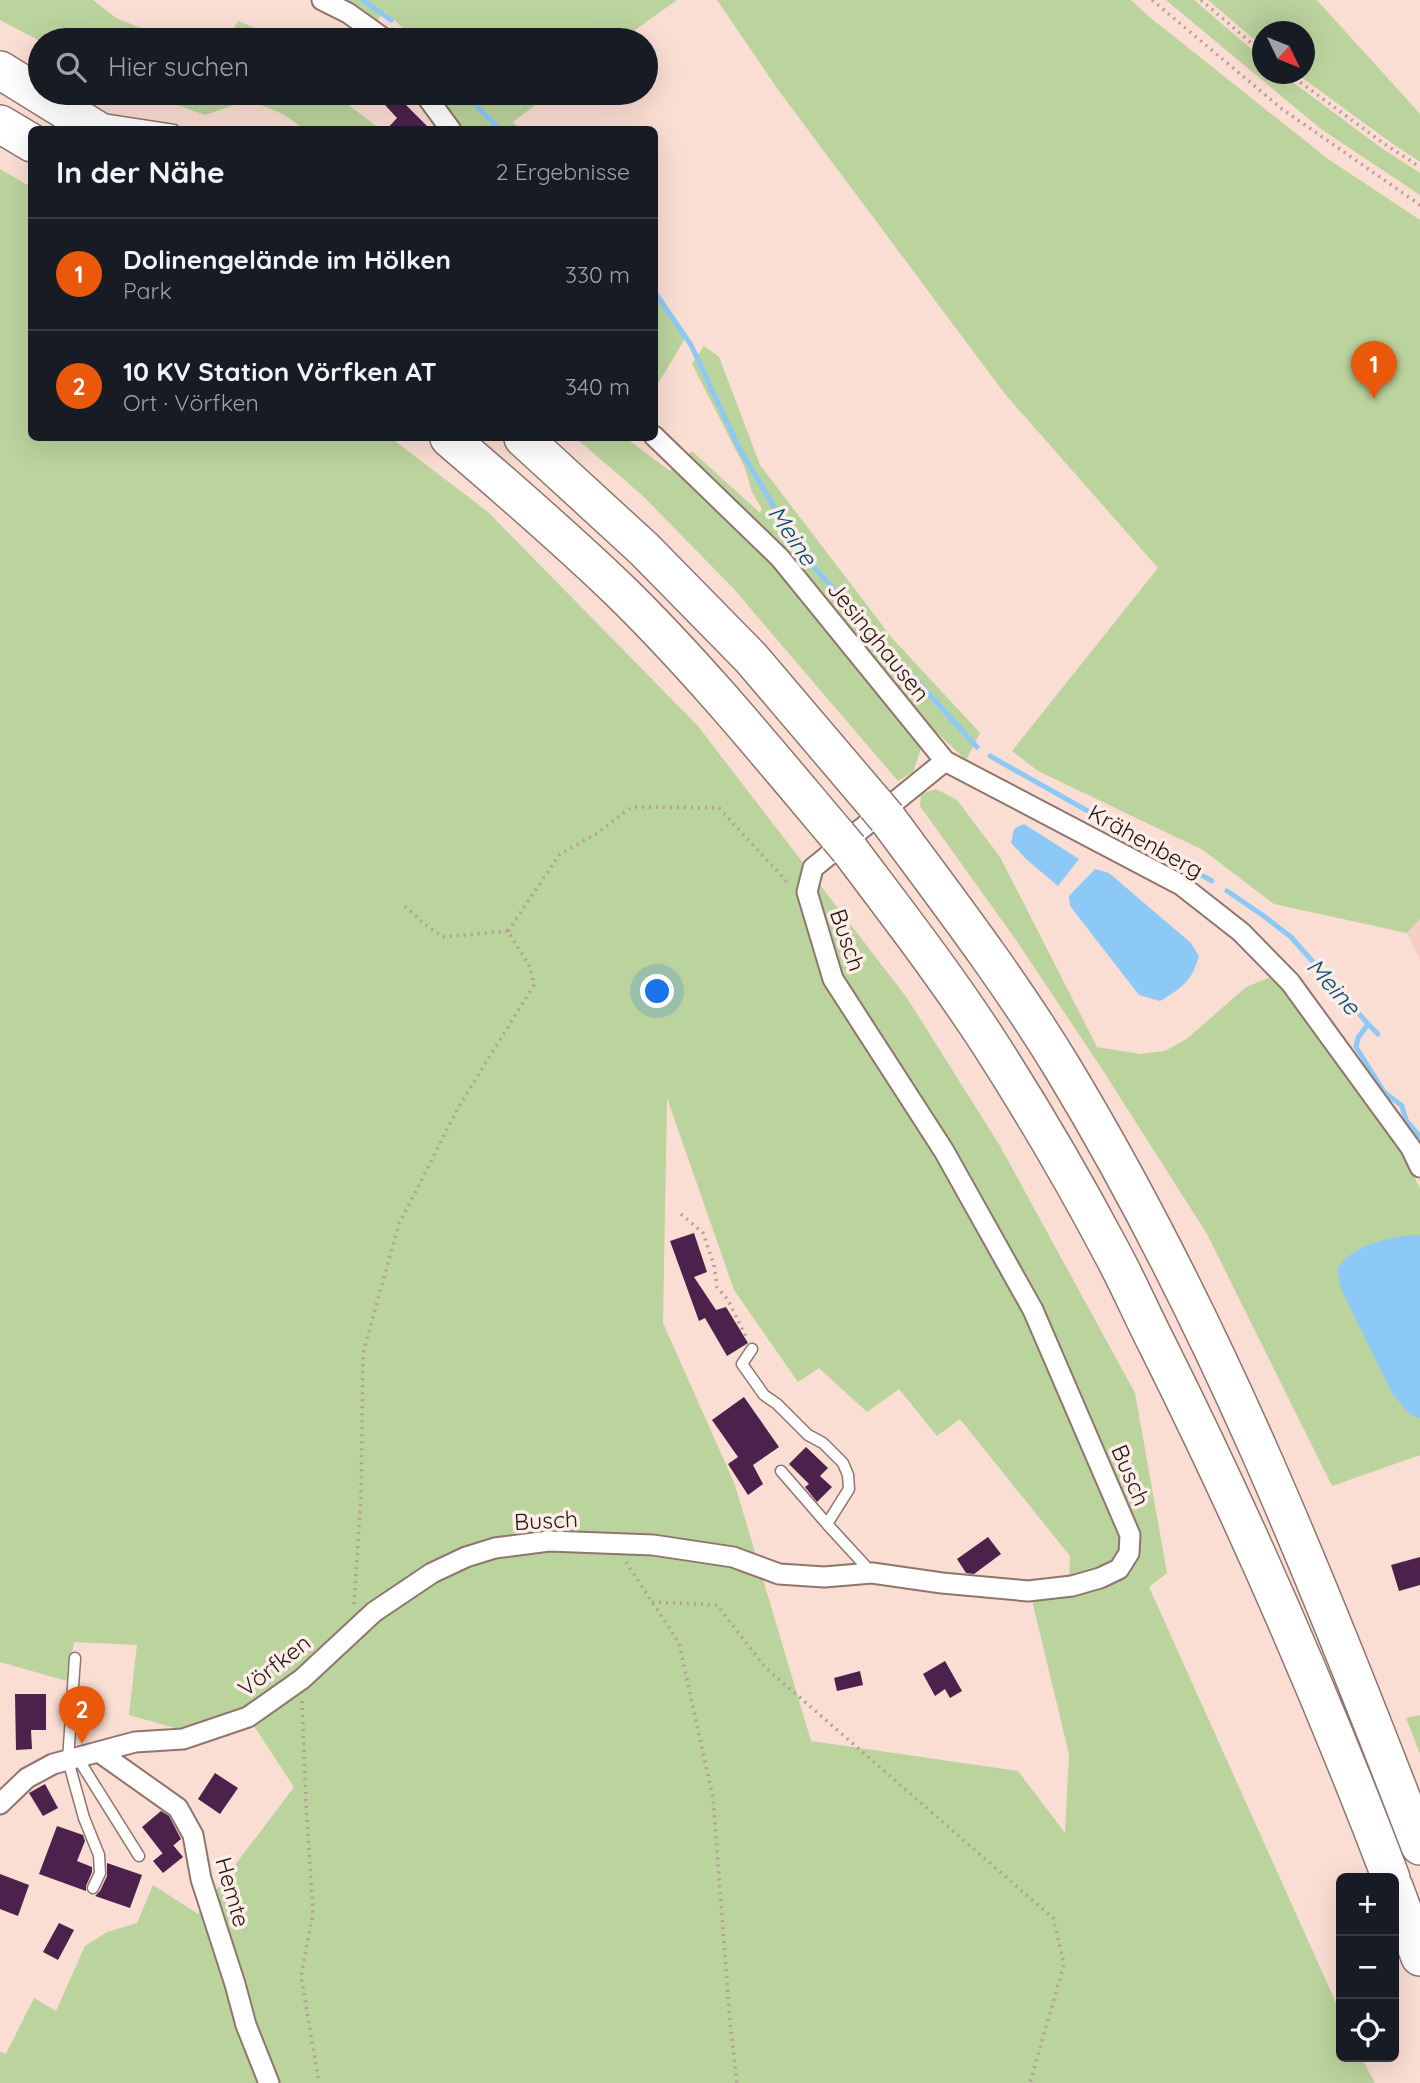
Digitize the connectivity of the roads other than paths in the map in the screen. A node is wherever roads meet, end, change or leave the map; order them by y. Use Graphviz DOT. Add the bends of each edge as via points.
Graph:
graph roads {
  1 [pos="322,0"];
  2 [pos="369,28"];
  3 [pos="2,71"];
  4 [pos="28,87"];
  5 [pos="57,105"];
  6 [pos="433,105"];
  7 [pos="85,122"];
  8 [pos="0,124"];
  9 [pos="130,126"];
  10 [pos="448,126"];
  11 [pos="28,141"];
  12 [pos="658,440"];
  13 [pos="453,441"];
  14 [pos="526,441"];
  15 [pos="945,761"];
  16 [pos="1420,1167"];
  17 [pos="752,1349"];
  18 [pos="781,1471"];
  19 [pos="827,1524"];
  20 [pos="872,1573"];
  21 [pos="373,1612"];
  22 [pos="75,1658"];
  23 [pos="100,1752"];
  24 [pos="72,1758"];
  25 [pos="0,1804"];
  26 [pos="1420,1846"];
  27 [pos="139,1856"];
  28 [pos="1389,1873"];
  29 [pos="93,1888"];
  30 [pos="1399,1900"];
  31 [pos="1420,1957"];
  32 [pos="269,2083"];
  1 -- 2 [label="street"];
  3 -- 4 [label="highway"];
  5 -- 7 [label="highway"];
  6 -- 10 [label="street"];
  7 -- 9 [label="lane"];
  8 -- 11 [label="highway"];
  12 -- 15 [label="street, Jesinghausen" via="780,558"];
  13 -- 28 [label="highway" via="619,590 727,704 843,842 937,964 991,1045 1112,1252 1212,1453 1344,1754"];
  14 -- 26 [label="highway" via="644,549 751,658 881,812 956,911 1060,1064 1132,1188 1227,1376 1286,1508"];
  15 -- 16 [label="street, Krähenberg" via="1181,886 1241,932 1290,982 1411,1148"];
  15 -- 20 [label="street, Busch" via="813,868 807,892 834,979 944,1151 1033,1310 1130,1535 1129,1553 1119,1569 1100,1578 1028,1591"];
  17 -- 19 [label="lane" via="742,1364 764,1395 844,1463 849,1489"];
  18 -- 19 [label="lane"];
  19 -- 20 [label="lane"];
  20 -- 21 [label="street, Busch" via="779,1574 733,1557 653,1545 549,1541 466,1557 432,1573"];
  21 -- 23 [label="street, Vörfken" via="302,1679 248,1717 183,1739 135,1742"];
  22 -- 24 [label="lane"];
  23 -- 24 [label="street, Vörfken"];
  23 -- 32 [label="street, Hemte" via="178,1808 193,1835 201,1879"];
  24 -- 25 [label="street, Vörfken" via="27,1778"];
  24 -- 27 [label="lane"];
  24 -- 29 [label="lane" via="84,1818 99,1855 100,1873"];
  30 -- 31 [label="highway"];
}
